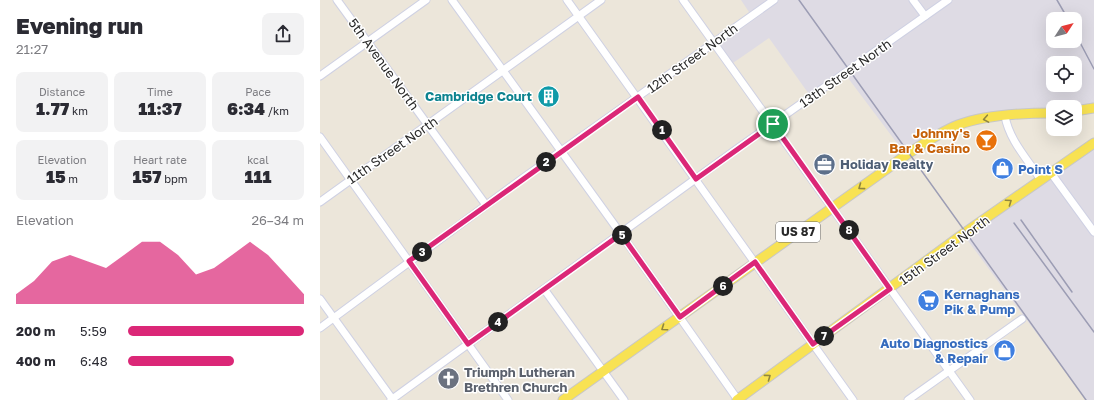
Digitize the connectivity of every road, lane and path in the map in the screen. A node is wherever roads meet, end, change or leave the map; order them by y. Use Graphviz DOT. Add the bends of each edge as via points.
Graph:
graph roads {
  1 [pos="337,0"];
  2 [pos="426,0"];
  3 [pos="452,0"];
  4 [pos="567,0"];
  5 [pos="601,0"];
  6 [pos="683,0"];
  7 [pos="774,0"];
  8 [pos="914,0"];
  9 [pos="948,0"];
  10 [pos="579,16"];
  11 [pos="925,16"];
  12 [pos="367,41"];
  13 [pos="713,42"];
  14 [pos="504,70"];
  15 [pos="320,76"];
  16 [pos="638,97"];
  17 [pos="1094,108"];
  18 [pos="1082,110"];
  19 [pos="1046,113"];
  20 [pos="1005,116"];
  21 [pos="773,124"];
  22 [pos="428,125"];
  23 [pos="320,137"];
  24 [pos="1094,143"];
  25 [pos="562,151"];
  26 [pos="1051,173"];
  27 [pos="351,179"];
  28 [pos="696,179"];
  29 [pos="1041,180"];
  30 [pos="320,202"];
  31 [pos="486,206"];
  32 [pos="833,207"];
  33 [pos="1094,232"];
  34 [pos="621,234"];
  35 [pos="409,261"];
  36 [pos="755,262"];
  37 [pos="544,289"];
  38 [pos="890,289"];
  39 [pos="320,299"];
  40 [pos="680,317"];
  41 [pos="334,318"];
  42 [pos="1022,318"];
  43 [pos="320,328"];
  44 [pos="468,344"];
  45 [pos="813,344"];
  46 [pos="603,371"];
  47 [pos="949,371"];
  48 [pos="392,400"];
  49 [pos="508,400"];
  50 [pos="563,400"];
  51 [pos="624,400"];
  52 [pos="737,400"];
  53 [pos="853,400"];
  54 [pos="908,400"];
  55 [pos="970,400"];
  1 -- 12 [label="street, 5th Avenue North"];
  2 -- 12 [label="street"];
  3 -- 14 [label="street"];
  4 -- 10 [label="street"];
  5 -- 10 [label="street, 11th Street North"];
  6 -- 13 [label="street"];
  7 -- 13 [label="street, 12th Street North"];
  8 -- 11 [label="street"];
  9 -- 11 [label="street, 13th Street North"];
  10 -- 14 [label="street, 11th Street North"];
  10 -- 16 [label="street"];
  11 -- 21 [label="street, 13th Street North"];
  12 -- 15 [label="street"];
  12 -- 22 [label="street, 5th Avenue North"];
  13 -- 16 [label="street, 12th Street North"];
  13 -- 21 [label="street"];
  14 -- 22 [label="street, 11th Street North"];
  14 -- 25 [label="street"];
  16 -- 25 [label="street, 12th Street North"];
  16 -- 28 [label="street"];
  17 -- 18 [label="main road"];
  19 -- 20 [label="main road, US 87"];
  20 -- 29 [label="street" via="1012,137"];
  20 -- 32 [label="main road, US 87, one-way" via="958,125 942,133"];
  21 -- 28 [label="street, 13th Street North"];
  21 -- 32 [label="street"];
  22 -- 27 [label="street, 11th Street North"];
  22 -- 31 [label="street, 5th Avenue North"];
  23 -- 27 [label="street"];
  24 -- 26 [label="main road, 15th Street North"];
  25 -- 31 [label="street, 12th Street North"];
  25 -- 34 [label="street"];
  26 -- 29 [label="main road, 15th Street North"];
  26 -- 33 [label="street"];
  27 -- 30 [label="street, 11th Street North"];
  27 -- 35 [label="street"];
  28 -- 34 [label="street, 13th Street North"];
  28 -- 36 [label="street"];
  38 -- 29 [label="main road, 15th Street North, one-way"];
  31 -- 35 [label="street, 12th Street North"];
  32 -- 36 [label="main road, US 87"];
  32 -- 38 [label="street"];
  34 -- 37 [label="street, 13th Street North"];
  34 -- 40 [label="street"];
  35 -- 41 [label="street, 12th Street North"];
  35 -- 44 [label="street"];
  36 -- 40 [label="main road, US 87"];
  36 -- 45 [label="street"];
  37 -- 44 [label="street, 13th Street North"];
  37 -- 46 [label="street"];
  38 -- 45 [label="main road, 15th Street North"];
  38 -- 47 [label="street"];
  39 -- 41 [label="street"];
  40 -- 46 [label="main road, US 87, one-way"];
  40 -- 52 [label="street"];
  41 -- 43 [label="street, 12th Street North"];
  41 -- 48 [label="street"];
  42 -- 47 [label="street"];
  44 -- 48 [label="street, 13th Street North"];
  44 -- 49 [label="street"];
  52 -- 45 [label="main road, 15th Street North, one-way"];
  45 -- 53 [label="street"];
  46 -- 50 [label="main road, US 87"];
  46 -- 51 [label="street"];
  47 -- 54 [label="street"];
  47 -- 55 [label="street"];
}
